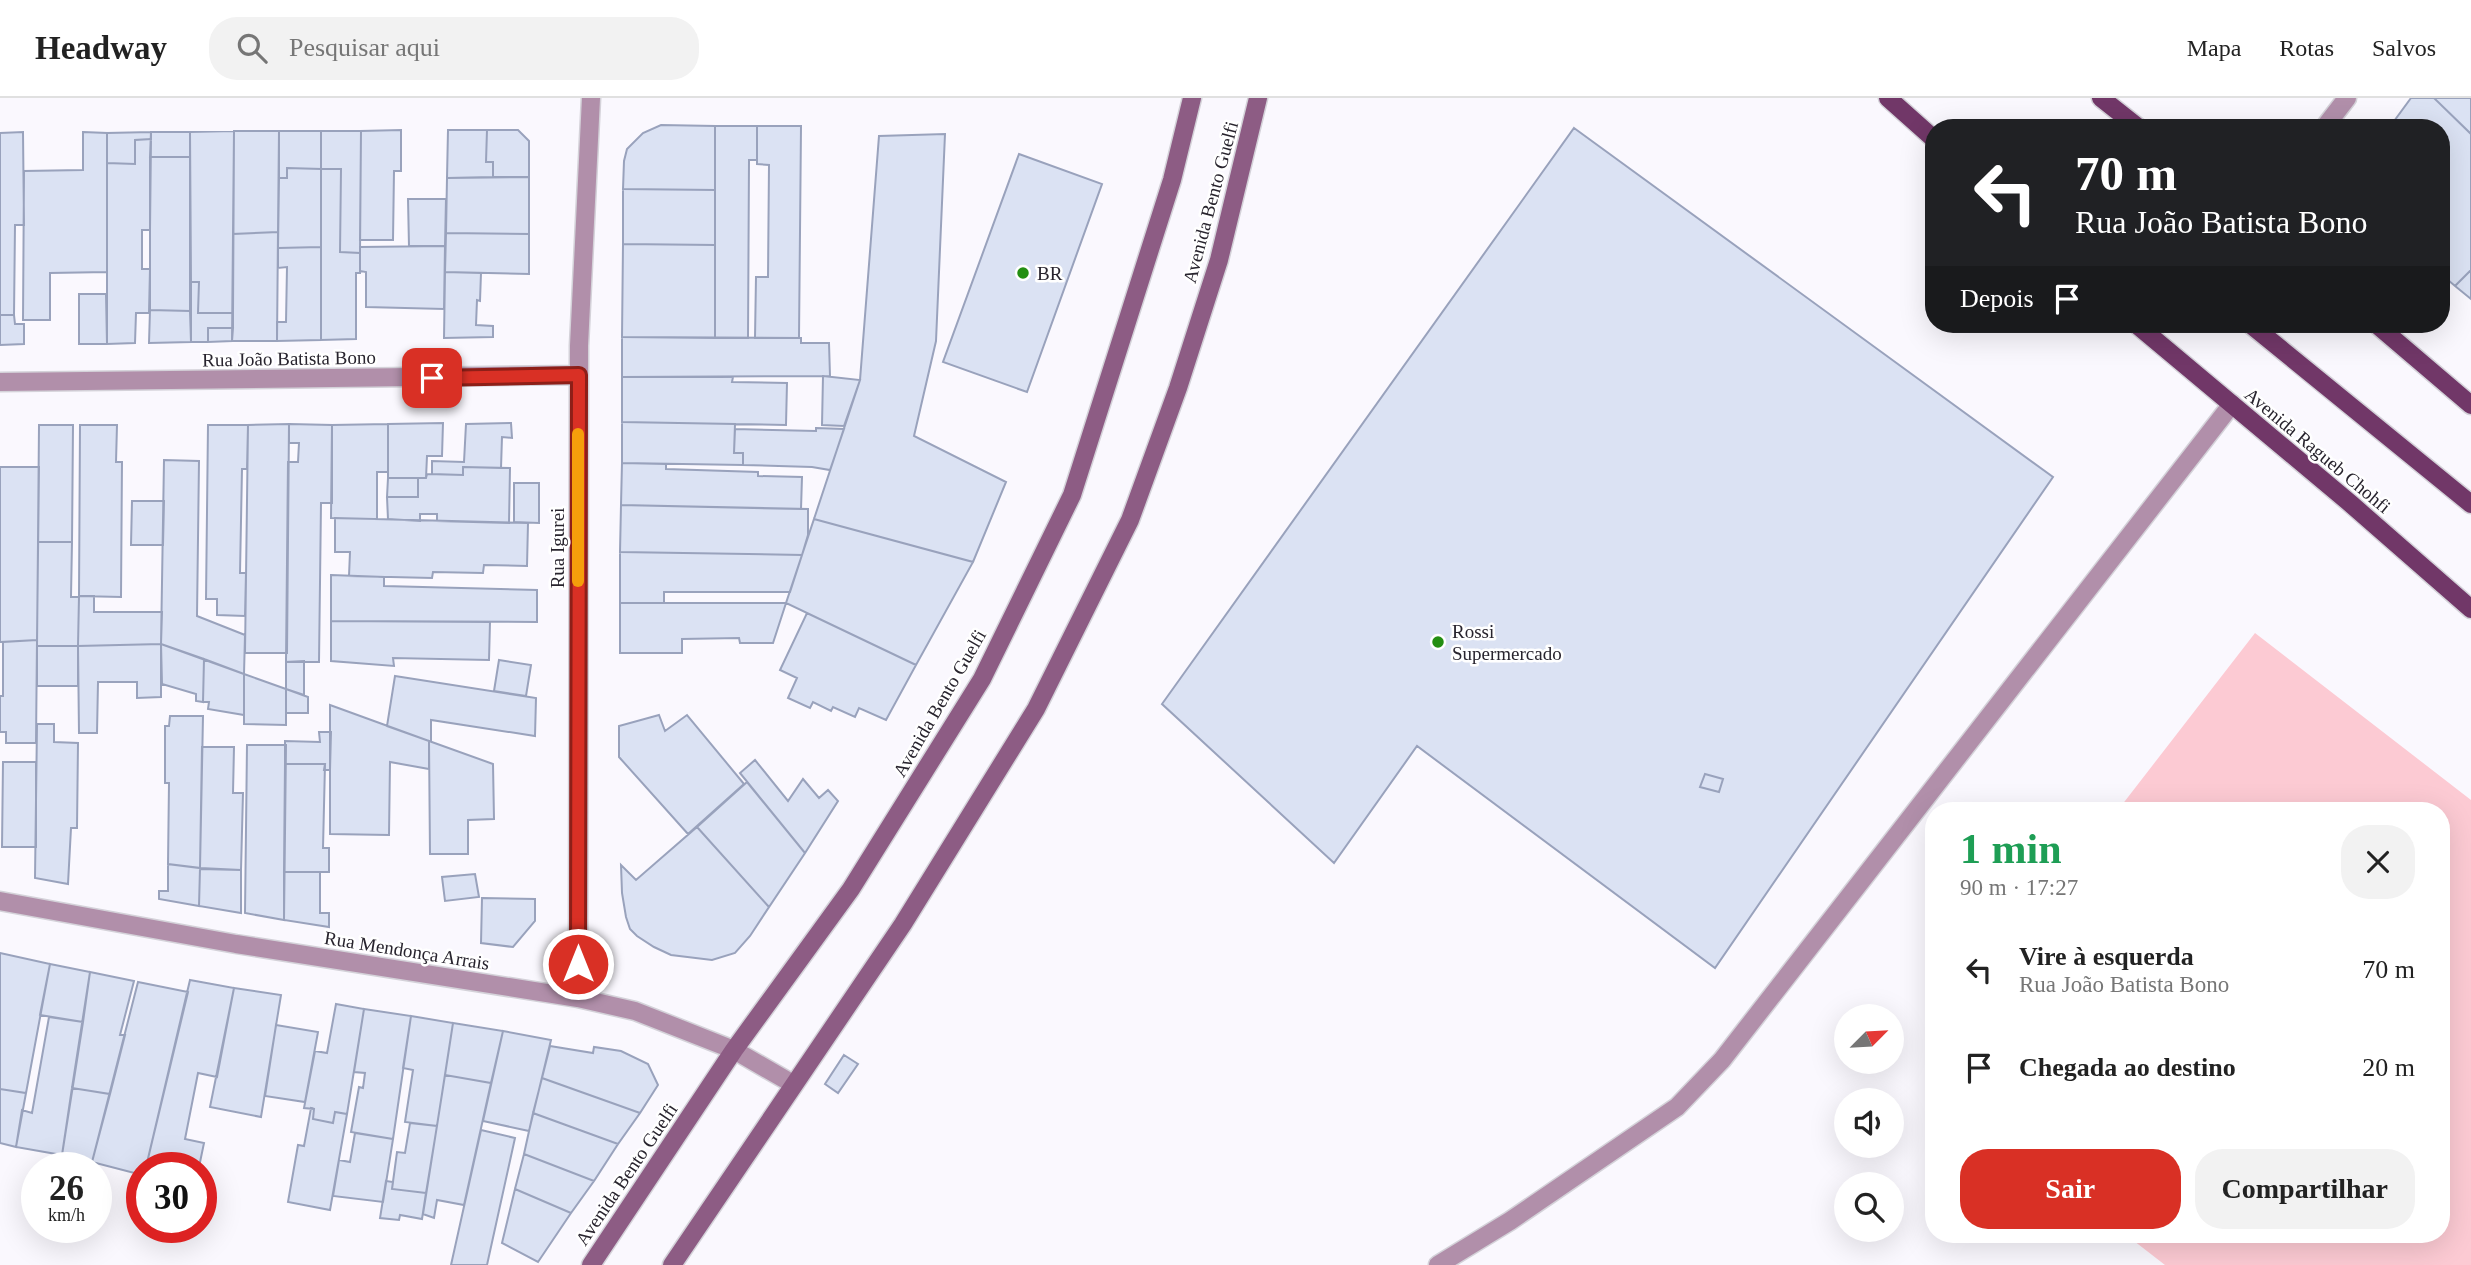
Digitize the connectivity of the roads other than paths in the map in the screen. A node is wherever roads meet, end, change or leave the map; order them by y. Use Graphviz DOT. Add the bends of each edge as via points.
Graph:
graph roads {
  1 [pos="591,98"];
  2 [pos="1192,98"];
  3 [pos="1258,98"];
  4 [pos="1888,98"];
  5 [pos="2101,98"];
  6 [pos="2347,98"];
  7 [pos="2128,119"];
  8 [pos="2330,119"];
  9 [pos="1925,131"];
  10 [pos="2147,333"];
  11 [pos="2261,333"];
  12 [pos="2387,333"];
  13 [pos="579,375"];
  14 [pos="0,382"];
  15 [pos="2232,404"];
  16 [pos="2471,405"];
  17 [pos="2471,504"];
  18 [pos="2471,609"];
  19 [pos="0,901"];
  20 [pos="579,998"];
  21 [pos="734,1050"];
  22 [pos="793,1084"];
  23 [pos="591,1265"];
  24 [pos="672,1265"];
  25 [pos="1438,1265"];
  1 -- 13 [label="street, Rua Igurei"];
  2 -- 21 [label="main road, Avenida Bento Guelfi" via="1172,180 1072,495 982,679 851,889"];
  3 -- 22 [label="main road, Avenida Bento Guelfi" via="1219,260 1130,520 1036,709 904,924"];
  4 -- 9 [label="main road"];
  5 -- 7 [label="main road"];
  6 -- 8 [label="street"];
  10 -- 15 [label="main road, Avenida Ragueb Chohfi"];
  11 -- 17 [label="main road"];
  12 -- 16 [label="main road"];
  13 -- 14 [label="street, Rua João Batista Bono"];
  13 -- 20 [label="street, Rua Igurei"];
  15 -- 18 [label="main road, Avenida Ragueb Chohfi"];
  15 -- 25 [label="street" via="1722,1060 1677,1107"];
  19 -- 20 [label="street, Rua Mendonça Arrais"];
  20 -- 21 [label="street, Rua Mendonça Arrais" via="635,1011"];
  21 -- 22 [label="street, Rua Mendonça Arrais"];
  21 -- 23 [label="main road, Avenida Bento Guelfi"];
  22 -- 24 [label="main road, Avenida Bento Guelfi"];
}
